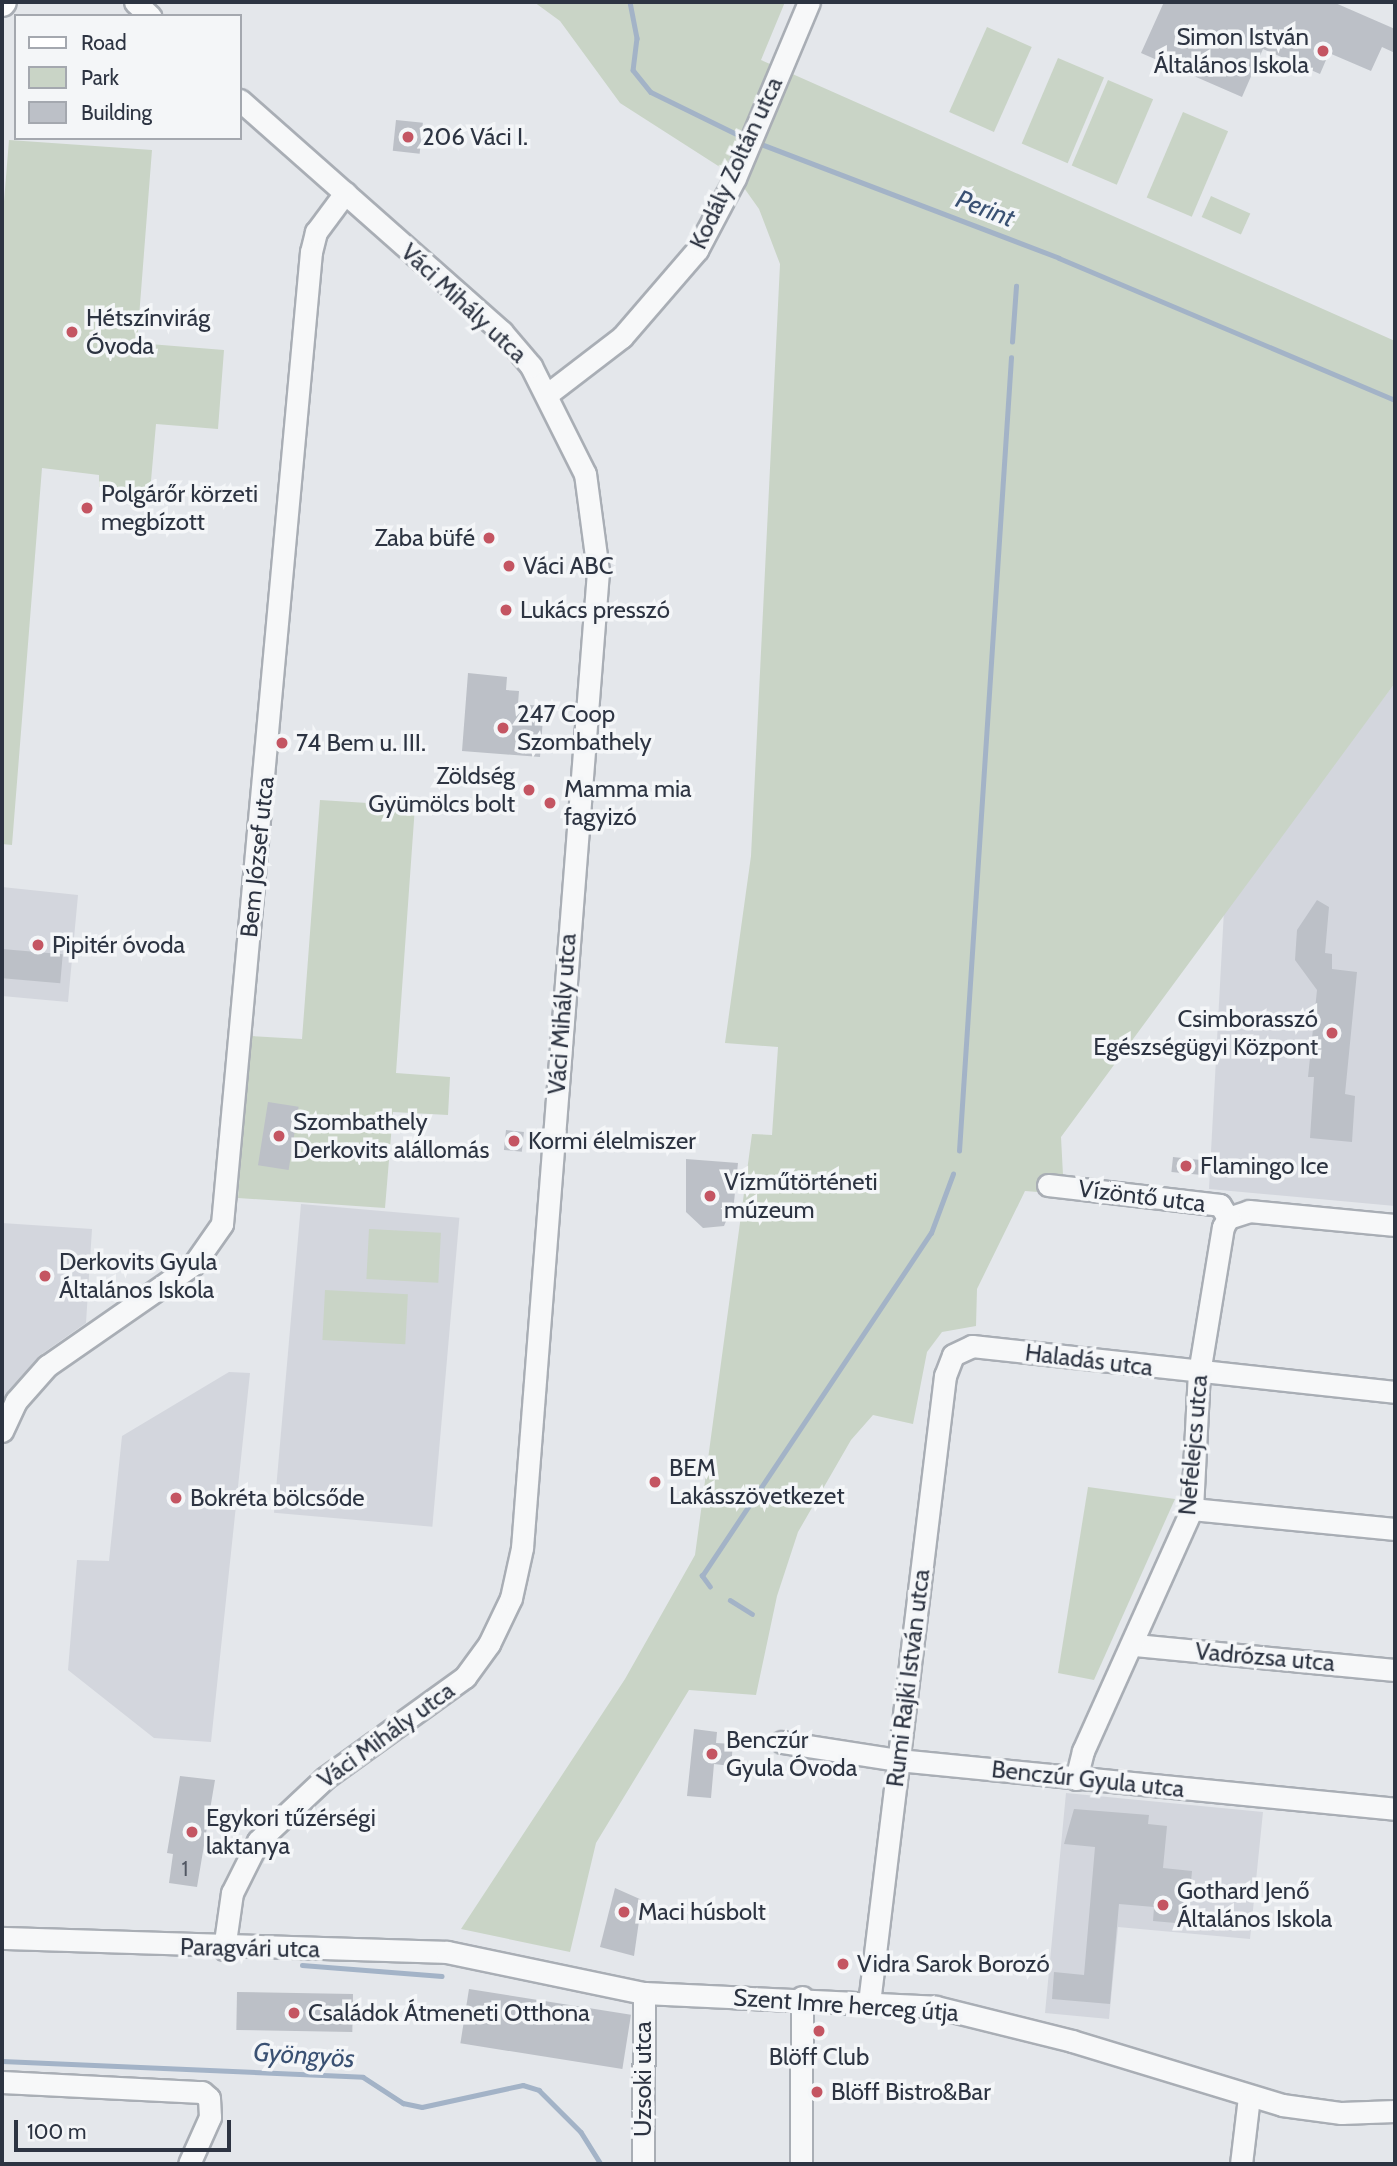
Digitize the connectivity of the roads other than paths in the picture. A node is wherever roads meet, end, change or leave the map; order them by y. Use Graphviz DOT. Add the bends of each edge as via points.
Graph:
graph roads {
  1 [pos="135,2"];
  2 [pos="809,2"];
  3 [pos="148,14"];
  4 [pos="242,102"];
  5 [pos="345,193"];
  6 [pos="549,393"];
  7 [pos="1048,1185"];
  8 [pos="1228,1218"];
  9 [pos="1395,1225"];
  10 [pos="953,1355"];
  11 [pos="1199,1373"];
  12 [pos="1395,1392"];
  13 [pos="2,1431"];
  14 [pos="1192,1509"];
  15 [pos="1395,1529"];
  16 [pos="1135,1645"];
  17 [pos="1395,1670"];
  18 [pos="782,1742"];
  19 [pos="898,1760"];
  20 [pos="1076,1779"];
  21 [pos="1395,1809"];
  22 [pos="2,1938"];
  23 [pos="224,1949"];
  24 [pos="498,1960"];
  25 [pos="644,1993"];
  26 [pos="802,1997"];
  27 [pos="869,2003"];
  28 [pos="2,2082"];
  29 [pos="1249,2096"];
  30 [pos="1395,2111"];
  31 [pos="189,2164"];
  32 [pos="643,2164"];
  33 [pos="801,2164"];
  34 [pos="1241,2164"];
  1 -- 3 [label="street"];
  2 -- 6 [label="street, Kodály Zoltán utca" via="717,215 677,278 622,337"];
  4 -- 5 [label="street, Váci Mihály utca"];
  5 -- 6 [label="street, Váci Mihály utca" via="502,332"];
  5 -- 13 [label="street, Bem József utca" via="316,232 311,252 222,1224 194,1264 47,1366 16,1401"];
  6 -- 23 [label="street, Váci Mihály utca" via="593,503 598,571 517,1573 501,1623 465,1677 325,1778 258,1841 232,1893"];
  7 -- 8 [label="street, Vízöntő utca" via="1220,1205"];
  8 -- 9 [label="street, Vízöntő utca" via="1250,1211"];
  8 -- 11 [label="street, Nefelejcs utca" via="1219,1238"];
  10 -- 11 [label="street, Haladás utca" via="972,1346"];
  10 -- 19 [label="street, Rumi Rajki István utca" via="945,1376"];
  11 -- 12 [label="street, Haladás utca"];
  11 -- 14 [label="street, Nefelejcs utca"];
  14 -- 15 [label="street"];
  14 -- 16 [label="street, Nefelejcs utca"];
  16 -- 17 [label="street, Vadrózsa utca"];
  16 -- 20 [label="street, Nefelejcs utca" via="1083,1751"];
  18 -- 19 [label="street, Benczúr Gyula utca"];
  19 -- 20 [label="street, Benczúr Gyula utca"];
  19 -- 27 [label="street, Rumi Rajki István utca"];
  20 -- 21 [label="street, Benczúr Gyula utca"];
  22 -- 23 [label="street, Paragvári utca"];
  23 -- 24 [label="street, Paragvári utca" via="447,1952"];
  24 -- 25 [label="street, Szent Imre herceg útja"];
  25 -- 26 [label="street, Szent Imre herceg útja"];
  25 -- 32 [label="street, Uzsoki utca"];
  26 -- 27 [label="street, Szent Imre herceg útja"];
  26 -- 33 [label="street"];
  27 -- 29 [label="street, Szent Imre herceg útja" via="970,2013"];
  28 -- 31 [label="street" via="193,2091 209,2098 210,2117"];
  29 -- 30 [label="street, Szent Imre herceg útja" via="1331,2112"];
  29 -- 34 [label="street"];
}
